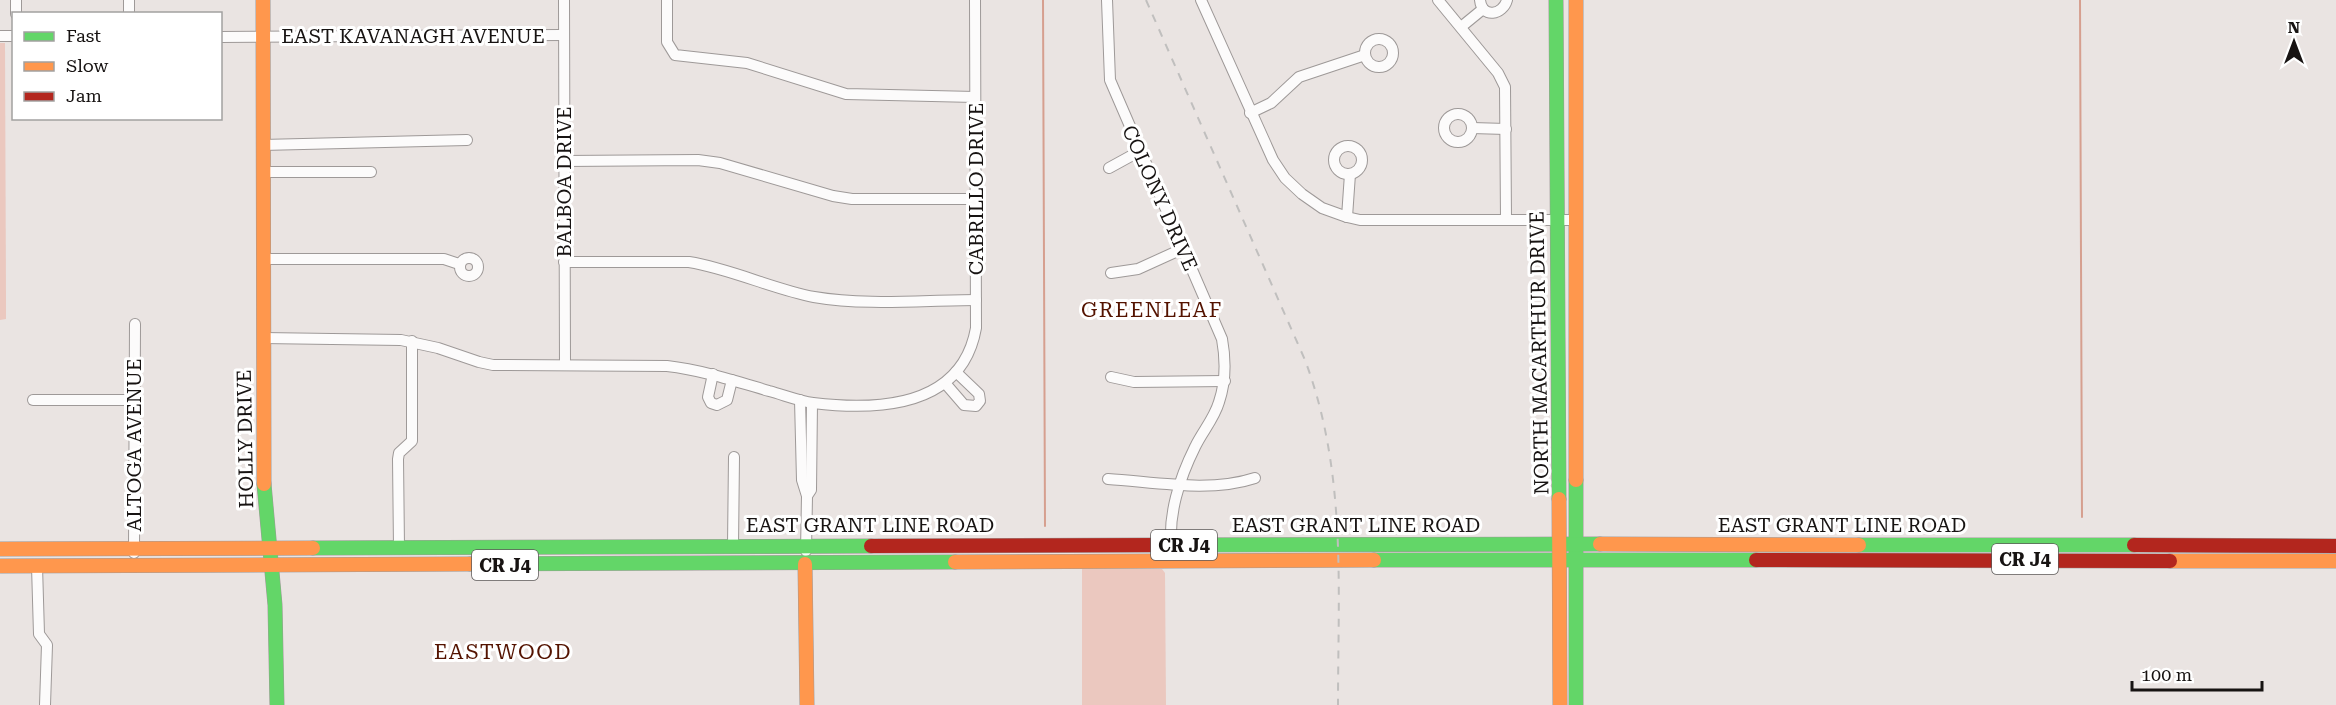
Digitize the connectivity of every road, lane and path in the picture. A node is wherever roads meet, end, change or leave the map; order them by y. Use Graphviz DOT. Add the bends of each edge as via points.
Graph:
graph roads {
  1 [pos="263,0"];
  2 [pos="564,0"];
  3 [pos="667,0"];
  4 [pos="975,0"];
  5 [pos="1107,0"];
  6 [pos="1202,0"];
  7 [pos="1438,0"];
  8 [pos="1507,0"];
  9 [pos="1556,0"];
  10 [pos="1576,0"];
  11 [pos="1481,4"];
  12 [pos="1461,27"];
  13 [pos="564,35"];
  14 [pos="222,37"];
  15 [pos="263,37"];
  16 [pos="1365,55"];
  17 [pos="975,97"];
  18 [pos="1250,113"];
  19 [pos="1472,128"];
  20 [pos="1506,129"];
  21 [pos="467,140"];
  22 [pos="262,145"];
  23 [pos="1140,151"];
  24 [pos="564,160"];
  25 [pos="1109,168"];
  26 [pos="263,172"];
  27 [pos="371,172"];
  28 [pos="1350,174"];
  29 [pos="976,199"];
  30 [pos="1347,217"];
  31 [pos="1506,219"];
  32 [pos="1557,220"];
  33 [pos="1576,220"];
  34 [pos="1182,249"];
  35 [pos="262,259"];
  36 [pos="564,262"];
  37 [pos="459,264"];
  38 [pos="1111,273"];
  39 [pos="976,300"];
  40 [pos="135,324"];
  41 [pos="263,338"];
  42 [pos="412,341"];
  43 [pos="564,365"];
  44 [pos="956,372"];
  45 [pos="713,374"];
  46 [pos="1111,377"];
  47 [pos="732,380"];
  48 [pos="1225,381"];
  49 [pos="945,383"];
  50 [pos="33,400"];
  51 [pos="134,400"];
  52 [pos="800,400"];
  53 [pos="812,403"];
  54 [pos="734,458"];
  55 [pos="1255,478"];
  56 [pos="1108,479"];
  57 [pos="1181,484"];
  58 [pos="807,496"];
  59 [pos="1561,544"];
  60 [pos="1577,544"];
  61 [pos="733,545"];
  62 [pos="807,545"];
  63 [pos="1172,545"];
  64 [pos="2336,546"];
  65 [pos="269,547"];
  66 [pos="399,547"];
  67 [pos="0,549"];
  68 [pos="134,549"];
  69 [pos="1561,561"];
  70 [pos="1577,561"];
  71 [pos="2336,561"];
  72 [pos="1174,562"];
  73 [pos="805,564"];
  74 [pos="272,565"];
  75 [pos="0,566"];
  76 [pos="37,566"];
  77 [pos="134,566"];
  78 [pos="45,705"];
  79 [pos="277,705"];
  80 [pos="807,705"];
  81 [pos="1560,705"];
  82 [pos="1576,705"];
  1 -- 15 [label="main road, HOLLY DRIVE"];
  2 -- 13 [label="street, BALBOA DRIVE"];
  3 -- 17 [label="street" via="667,42 675,55 684,58 747,63 846,94"];
  4 -- 17 [label="street, CABRILLO DRIVE"];
  5 -- 23 [label="street, COLONY DRIVE" via="1110,80"];
  6 -- 18 [label="street"];
  7 -- 12 [label="street"];
  8 -- 11 [label="street" via="1498,13 1490,13"];
  9 -- 32 [label="main road, NORTH MACARTHUR DRIVE"];
  10 -- 33 [label="main road, NORTH MACARTHUR DRIVE"];
  11 -- 12 [label="street"];
  12 -- 20 [label="street" via="1505,87"];
  13 -- 15 [label="street, EAST KAVANAGH AVENUE"];
  13 -- 24 [label="street, BALBOA DRIVE"];
  14 -- 15 [label="street, EAST KAVANAGH AVENUE"];
  15 -- 22 [label="main road, HOLLY DRIVE"];
  16 -- 18 [label="street" via="1299,77 1271,103"];
  17 -- 29 [label="street, CABRILLO DRIVE"];
  18 -- 30 [label="street" via="1285,178 1322,208"];
  19 -- 20 [label="street"];
  20 -- 31 [label="street"];
  21 -- 22 [label="street"];
  22 -- 26 [label="main road, HOLLY DRIVE"];
  23 -- 25 [label="street"];
  23 -- 34 [label="street, COLONY DRIVE"];
  24 -- 29 [label="street" via="698,160 852,199"];
  24 -- 36 [label="street, BALBOA DRIVE"];
  26 -- 27 [label="street"];
  26 -- 35 [label="main road, HOLLY DRIVE"];
  28 -- 30 [label="street"];
  29 -- 39 [label="street, CABRILLO DRIVE"];
  30 -- 31 [label="street"];
  31 -- 32 [label="street"];
  32 -- 33 [label="street"];
  32 -- 59 [label="main road, NORTH MACARTHUR DRIVE"];
  33 -- 60 [label="main road, NORTH MACARTHUR DRIVE"];
  34 -- 38 [label="street" via="1138,269"];
  34 -- 48 [label="street, COLONY DRIVE" via="1222,339"];
  35 -- 37 [label="street" via="444,259"];
  35 -- 41 [label="main road, HOLLY DRIVE"];
  36 -- 39 [label="street" via="689,262 838,300"];
  36 -- 43 [label="street, BALBOA DRIVE"];
  39 -- 44 [label="street, CABRILLO DRIVE" via="973,342"];
  40 -- 51 [label="street, ALTOGA AVENUE"];
  41 -- 42 [label="street, CABRILLO DRIVE"];
  41 -- 65 [label="main road, HOLLY DRIVE" via="264,482"];
  42 -- 43 [label="street, CABRILLO DRIVE" via="479,363"];
  42 -- 66 [label="street" via="412,441 398,459"];
  43 -- 45 [label="street, CABRILLO DRIVE" via="667,366"];
  44 -- 49 [label="street, CABRILLO DRIVE"];
  44 -- 49 [label="street" via="979,394 976,406 964,405"];
  45 -- 47 [label="street, CABRILLO DRIVE"];
  45 -- 47 [label="street" via="708,397 717,405 727,400"];
  46 -- 48 [label="street" via="1134,382"];
  47 -- 52 [label="street, CABRILLO DRIVE"];
  48 -- 57 [label="street, COLONY DRIVE" via="1219,405 1194,448"];
  49 -- 53 [label="street, CABRILLO DRIVE" via="912,401"];
  50 -- 51 [label="street"];
  51 -- 68 [label="street, ALTOGA AVENUE"];
  52 -- 53 [label="street, CABRILLO DRIVE"];
  52 -- 58 [label="street" via="802,480"];
  53 -- 58 [label="street" via="811,490"];
  54 -- 61 [label="street"];
  55 -- 57 [label="street" via="1238,484"];
  56 -- 57 [label="street"];
  57 -- 63 [label="street, COLONY DRIVE" via="1174,507"];
  58 -- 62 [label="street"];
  59 -- 60 [label="main road, EAST GRANT LINE ROAD / CR J4"];
  59 -- 63 [label="main road, EAST GRANT LINE ROAD / CR J4"];
  59 -- 69 [label="main road, NORTH MACARTHUR DRIVE"];
  60 -- 64 [label="main road, EAST GRANT LINE ROAD / CR J4"];
  60 -- 70 [label="main road, NORTH MACARTHUR DRIVE"];
  61 -- 62 [label="main road, EAST GRANT LINE ROAD / CR J4"];
  61 -- 66 [label="main road, EAST GRANT LINE ROAD / CR J4"];
  62 -- 63 [label="main road, EAST GRANT LINE ROAD / CR J4"];
  62 -- 73 [label="street"];
  63 -- 72 [label="street, COLONY DRIVE"];
  65 -- 66 [label="main road, EAST GRANT LINE ROAD / CR J4"];
  65 -- 68 [label="main road, CR J4"];
  65 -- 74 [label="main road, HOLLY DRIVE"];
  67 -- 68 [label="main road, CR J4"];
  68 -- 77 [label="street, ALTOGA AVENUE"];
  69 -- 70 [label="main road, EAST GRANT LINE ROAD / CR J4"];
  69 -- 72 [label="main road, EAST GRANT LINE ROAD / CR J4"];
  69 -- 81 [label="main road, NORTH MACARTHUR DRIVE"];
  70 -- 71 [label="main road, EAST GRANT LINE ROAD / CR J4"];
  70 -- 82 [label="main road, NORTH MACARTHUR DRIVE"];
  72 -- 73 [label="main road, EAST GRANT LINE ROAD / CR J4"];
  73 -- 74 [label="main road, EAST GRANT LINE ROAD / CR J4"];
  73 -- 80 [label="main road"];
  74 -- 77 [label="main road, CR J4"];
  74 -- 79 [label="main road, HOLLY DRIVE"];
  75 -- 76 [label="main road, CR J4"];
  76 -- 77 [label="main road, CR J4"];
  76 -- 78 [label="street" via="39,634 47,645"];
}
